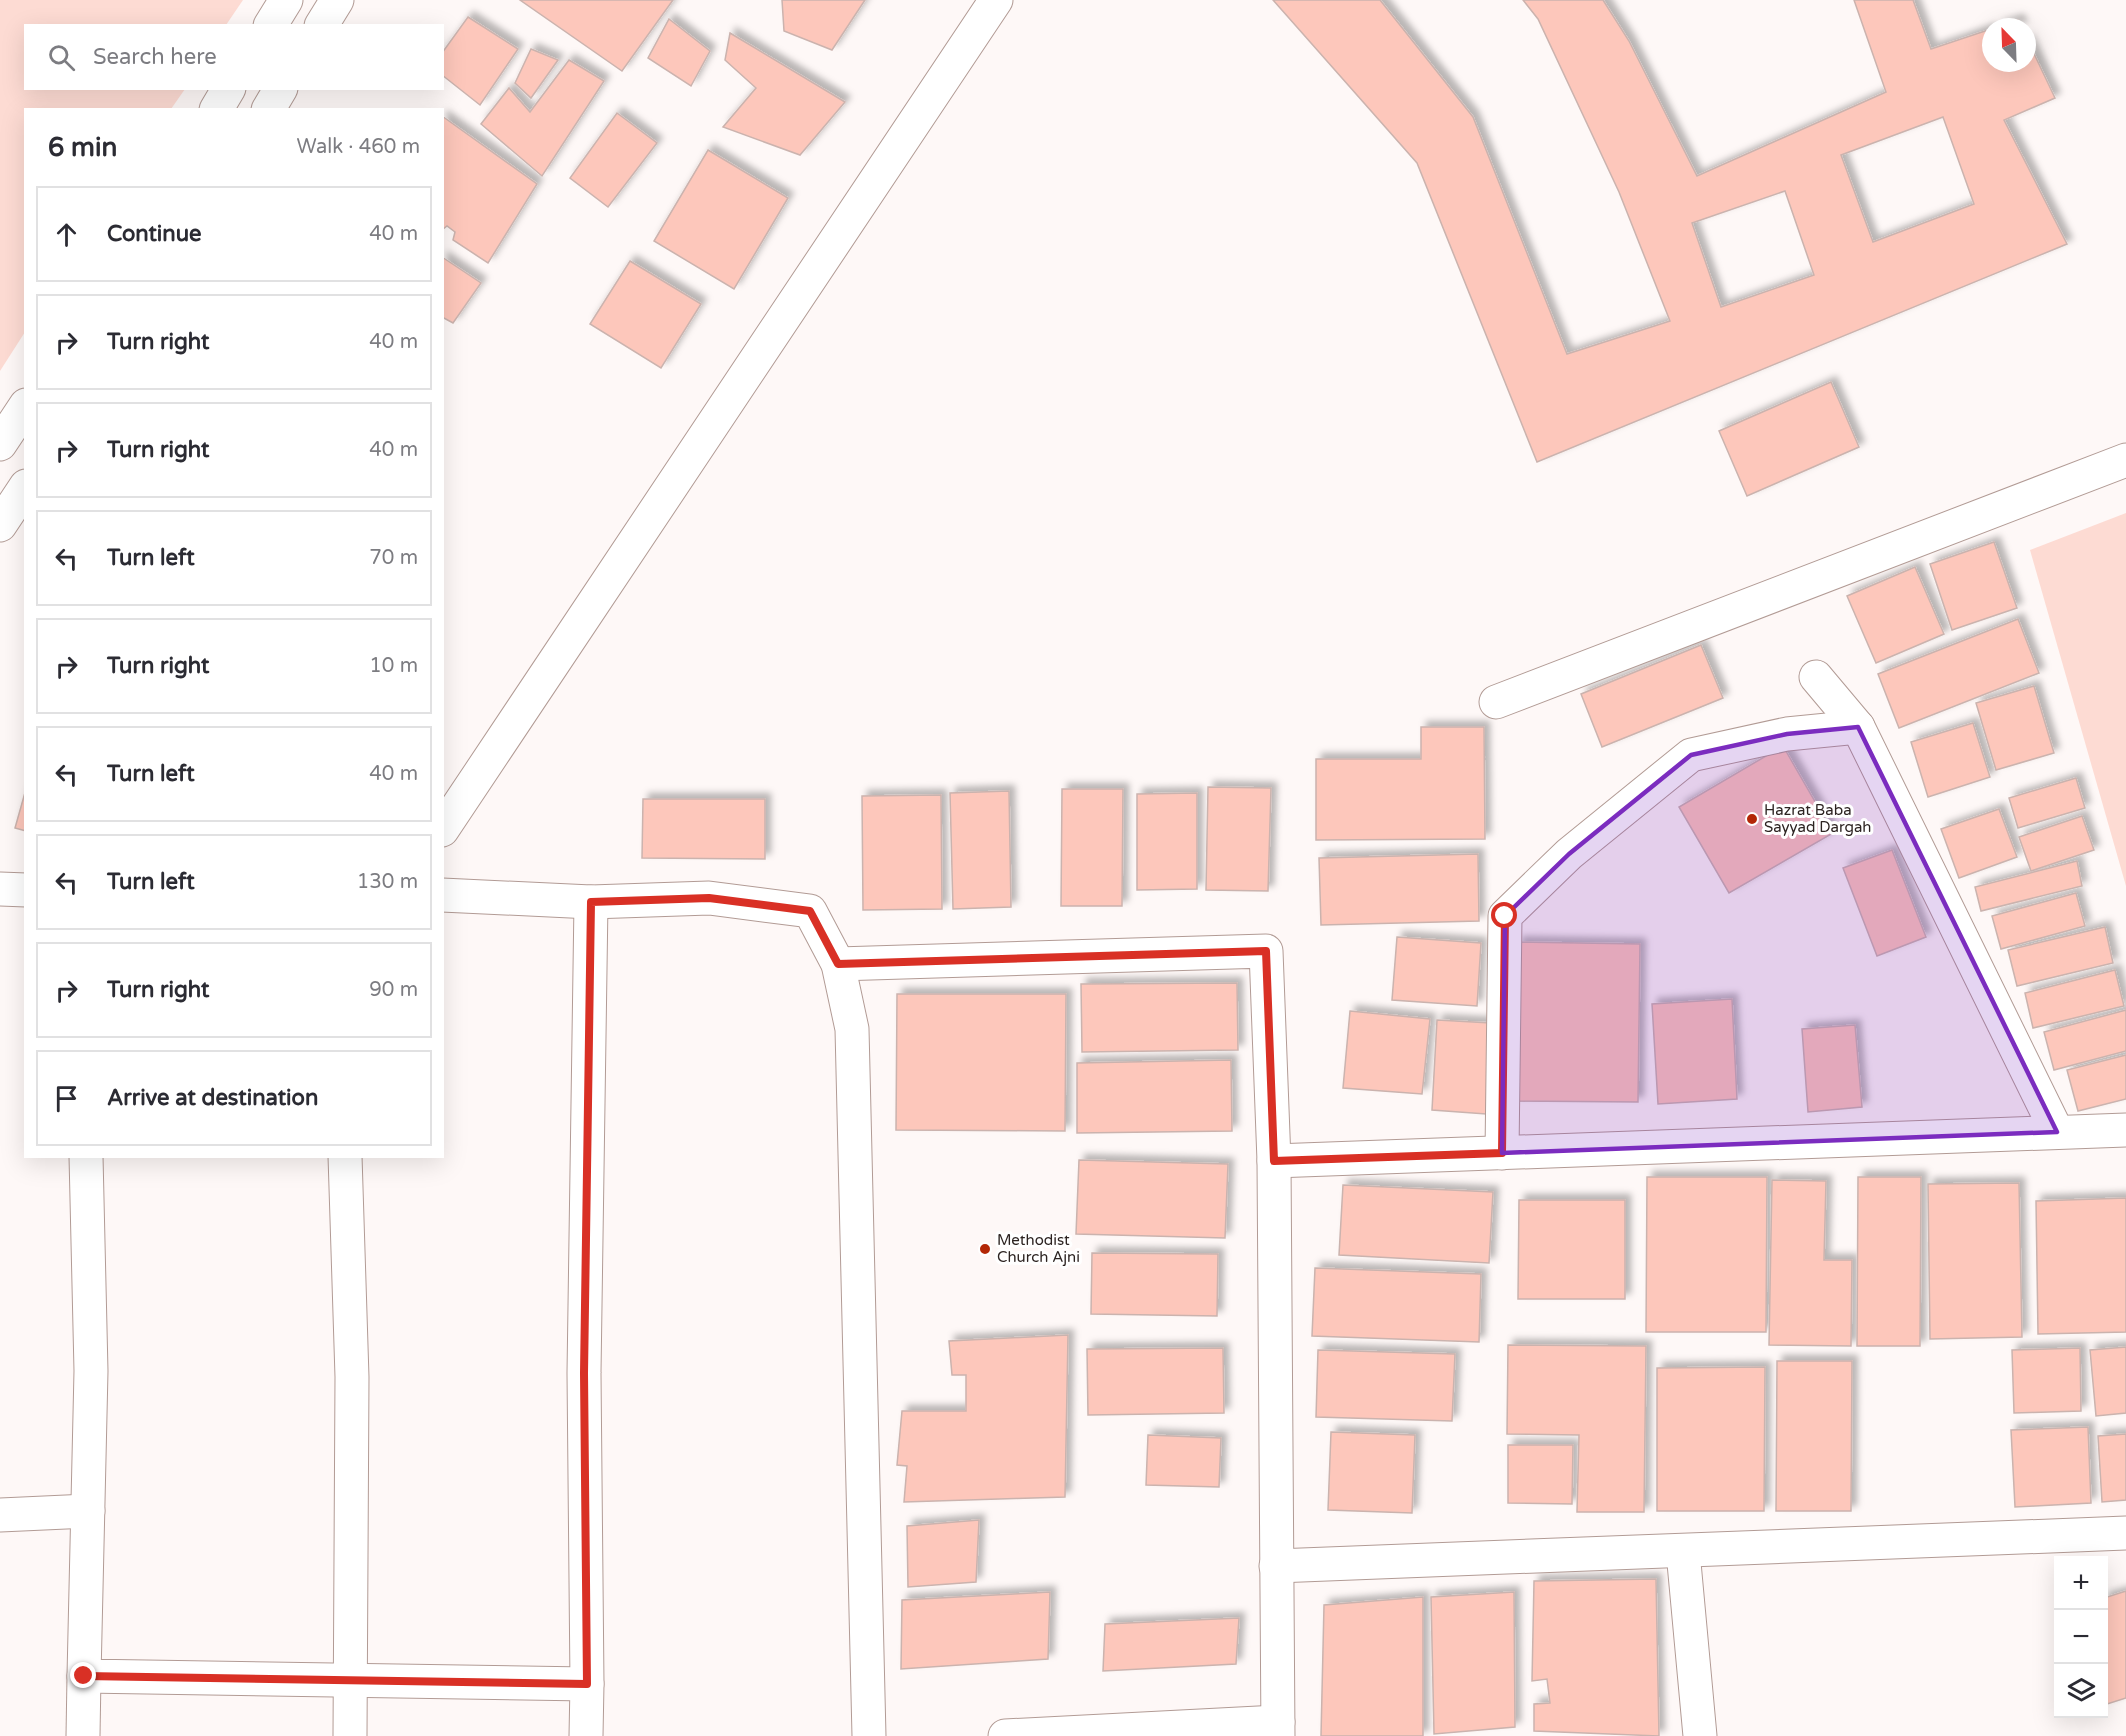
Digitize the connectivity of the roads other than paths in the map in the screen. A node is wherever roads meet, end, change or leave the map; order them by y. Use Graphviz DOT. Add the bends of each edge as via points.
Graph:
graph roads {
  1 [pos="286,0"];
  2 [pos="337,0"];
  3 [pos="996,0"];
  4 [pos="271,24"];
  5 [pos="322,24"];
  6 [pos="228,90"];
  7 [pos="280,90"];
  8 [pos="217,108"];
  9 [pos="269,108"];
  10 [pos="24,408"];
  11 [pos="0,444"];
  12 [pos="24,456"];
  13 [pos="2126,460"];
  14 [pos="24,489"];
  15 [pos="0,525"];
  16 [pos="1816,677"];
  17 [pos="1496,702"];
  18 [pos="1858,727"];
  19 [pos="444,827"];
  20 [pos="0,889"];
  21 [pos="24,890"];
  22 [pos="444,895"];
  23 [pos="591,902"];
  24 [pos="838,964"];
  25 [pos="2126,1130"];
  26 [pos="2057,1132"];
  27 [pos="1502,1153"];
  28 [pos="86,1158"];
  29 [pos="345,1158"];
  30 [pos="1274,1161"];
  31 [pos="88,1511"];
  32 [pos="0,1515"];
  33 [pos="2126,1533"];
  34 [pos="1683,1552"];
  35 [pos="1276,1566"];
  36 [pos="84,1676"];
  37 [pos="350,1680"];
  38 [pos="587,1684"];
  39 [pos="1278,1729"];
  40 [pos="83,1736"];
  41 [pos="350,1736"];
  42 [pos="586,1736"];
  43 [pos="868,1736"];
  44 [pos="1005,1736"];
  45 [pos="1700,1736"];
  1 -- 4 [label="street"];
  2 -- 5 [label="street"];
  3 -- 19 [label="street"];
  6 -- 8 [label="street"];
  7 -- 9 [label="street"];
  10 -- 11 [label="street"];
  11 -- 12 [label="street"];
  13 -- 17 [label="street"];
  14 -- 15 [label="street"];
  16 -- 18 [label="street"];
  18 -- 26 [label="street"];
  18 -- 27 [label="street" via="1787,734 1691,755 1569,854 1505,916"];
  20 -- 21 [label="street"];
  22 -- 23 [label="street"];
  23 -- 24 [label="street" via="709,898 810,911"];
  23 -- 38 [label="street" via="584,1373"];
  24 -- 30 [label="street" via="1266,951"];
  24 -- 43 [label="street" via="852,1029"];
  25 -- 26 [label="street"];
  26 -- 27 [label="street"];
  27 -- 30 [label="street"];
  28 -- 31 [label="street" via="91,1371"];
  29 -- 37 [label="street" via="352,1377"];
  30 -- 35 [label="street"];
  31 -- 32 [label="street"];
  31 -- 36 [label="street"];
  33 -- 34 [label="street"];
  34 -- 35 [label="street"];
  34 -- 45 [label="street"];
  35 -- 39 [label="street"];
  36 -- 37 [label="street"];
  36 -- 40 [label="street"];
  37 -- 38 [label="street"];
  37 -- 41 [label="street"];
  38 -- 42 [label="street"];
  39 -- 44 [label="street"];
}
